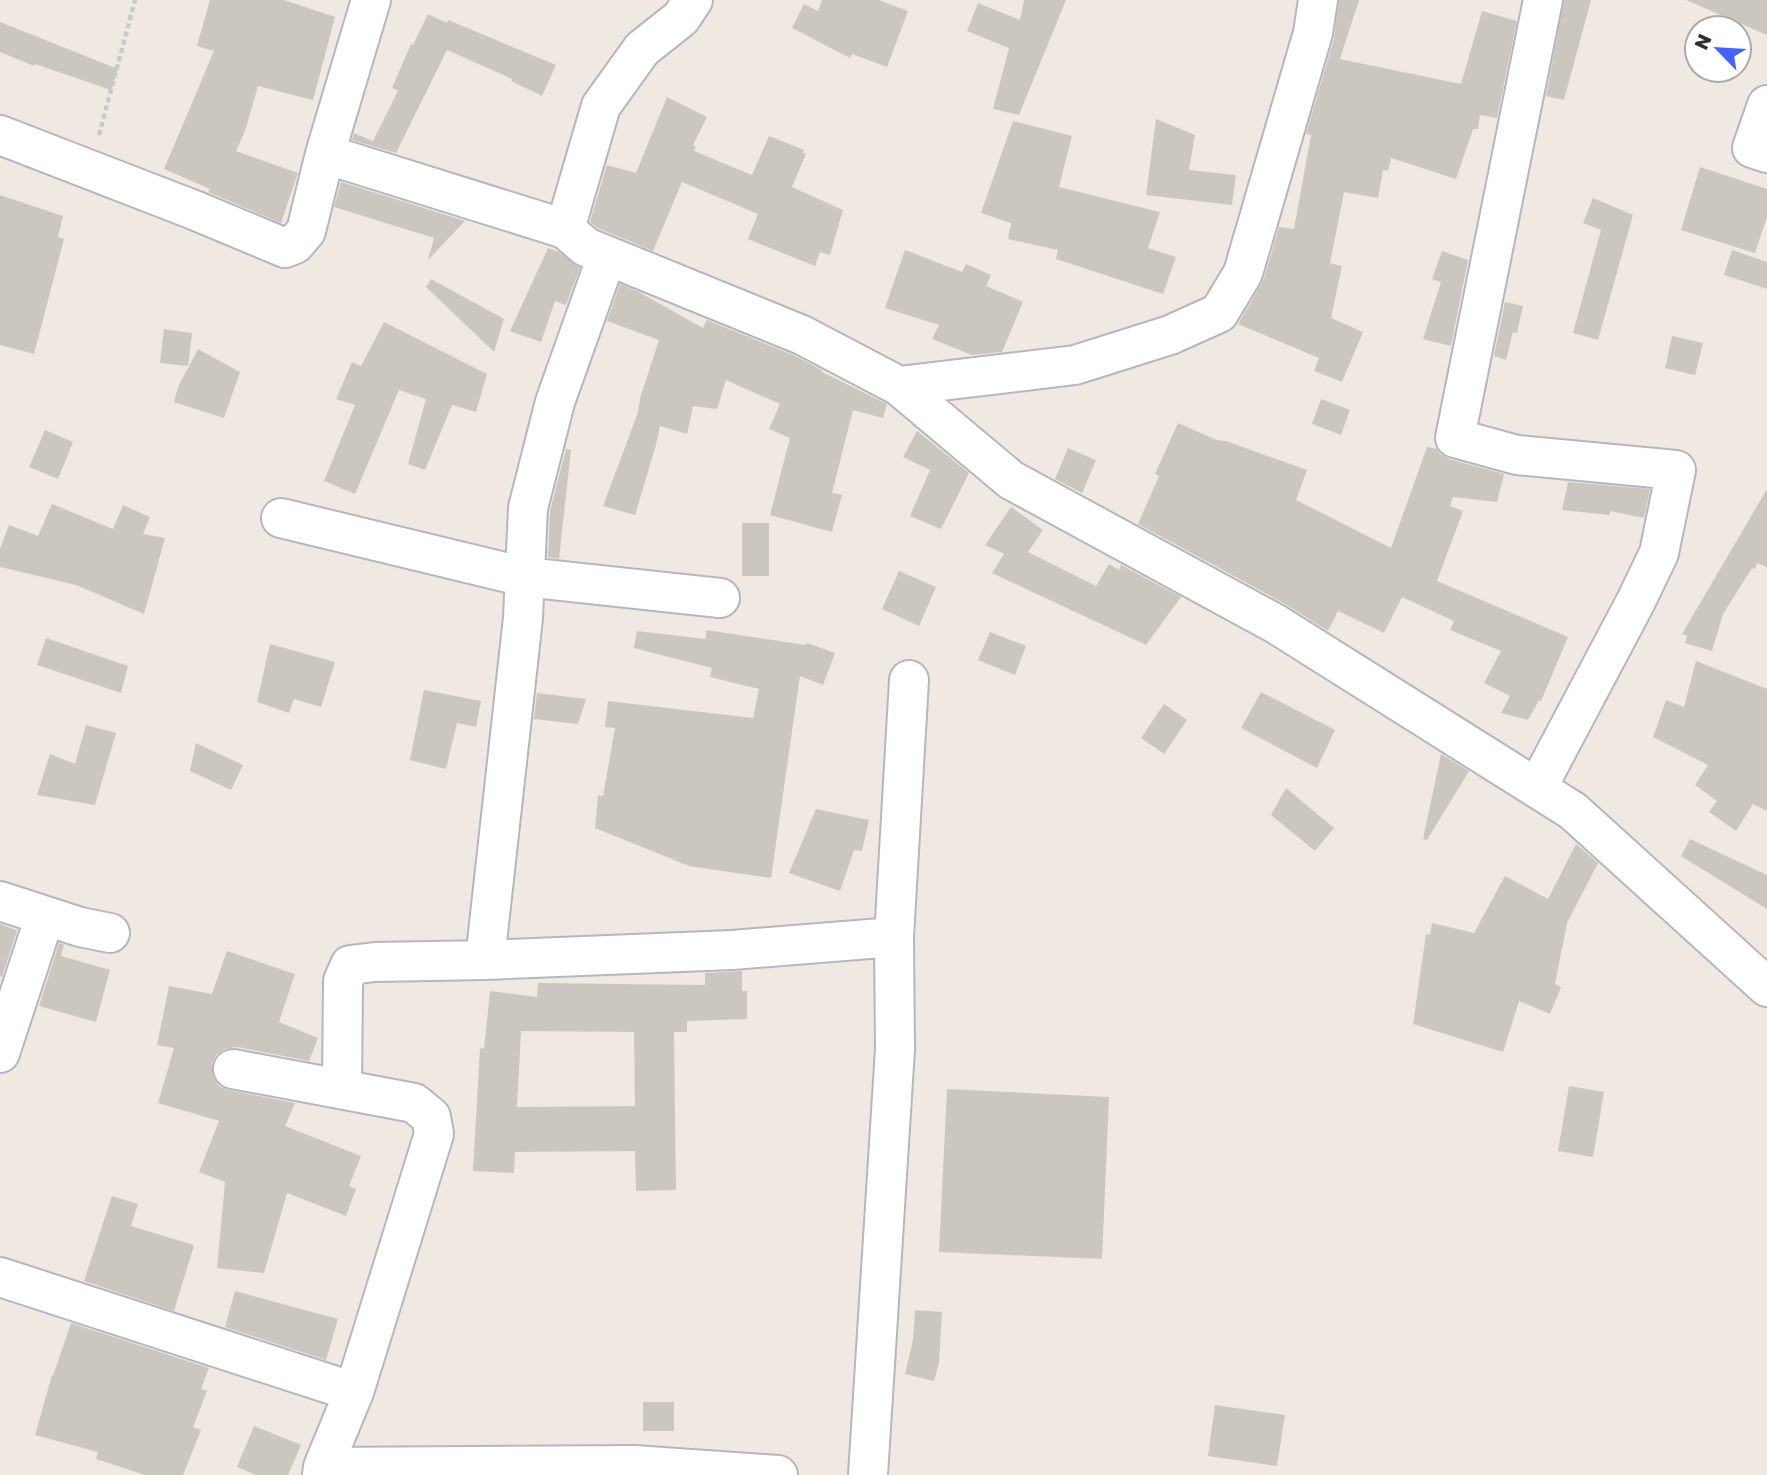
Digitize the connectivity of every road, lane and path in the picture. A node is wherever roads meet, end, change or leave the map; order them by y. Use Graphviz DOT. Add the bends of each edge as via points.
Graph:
graph roads {
  1 [pos="135,0"];
  2 [pos="370,0"];
  3 [pos="693,0"];
  4 [pos="1318,0"];
  5 [pos="1544,0"];
  6 [pos="1767,106"];
  7 [pos="0,135"];
  8 [pos="1767,153"];
  9 [pos="325,154"];
  10 [pos="89,170"];
  11 [pos="565,229"];
  12 [pos="607,256"];
  13 [pos="899,386"];
  14 [pos="281,517"];
  15 [pos="525,578"];
  16 [pos="720,598"];
  17 [pos="909,680"];
  18 [pos="1537,788"];
  19 [pos="0,901"];
  20 [pos="45,916"];
  21 [pos="110,933"];
  22 [pos="894,937"];
  23 [pos="485,960"];
  24 [pos="1767,986"];
  25 [pos="0,1053"];
  26 [pos="233,1069"];
  27 [pos="342,1089"];
  28 [pos="0,1277"];
  29 [pos="354,1392"];
  30 [pos="323,1471"];
  31 [pos="778,1475"];
  32 [pos="868,1475"];
  1 -- 10 [label="path"];
  2 -- 9 [label="street"];
  3 -- 11 [label="street" via="681,18 642,49 601,106"];
  4 -- 13 [label="street" via="1313,33 1243,273 1219,313 1170,335 1075,365"];
  5 -- 18 [label="street" via="1455,438 1517,455 1676,470 1659,553"];
  6 -- 8 [label="street" via="1752,148"];
  7 -- 10 [label="street"];
  9 -- 10 [label="street" via="306,231 285,248"];
  9 -- 11 [label="street"];
  11 -- 12 [label="street" via="586,247"];
  12 -- 13 [label="street" via="802,335"];
  12 -- 15 [label="street" via="555,402 528,508"];
  13 -- 18 [label="street" via="1011,480 1276,624"];
  14 -- 15 [label="street"];
  15 -- 16 [label="street"];
  15 -- 23 [label="street"];
  17 -- 22 [label="street"];
  18 -- 24 [label="street" via="1573,811"];
  19 -- 20 [label="street"];
  20 -- 21 [label="street"];
  20 -- 25 [label="street"];
  22 -- 23 [label="street" via="732,950"];
  22 -- 32 [label="street" via="895,1049"];
  23 -- 27 [label="street" via="351,965 344,981"];
  26 -- 27 [label="street"];
  27 -- 29 [label="street" via="414,1103 431,1117 434,1134"];
  28 -- 29 [label="street"];
  29 -- 30 [label="street"];
  30 -- 31 [label="street" via="634,1465"];
}
